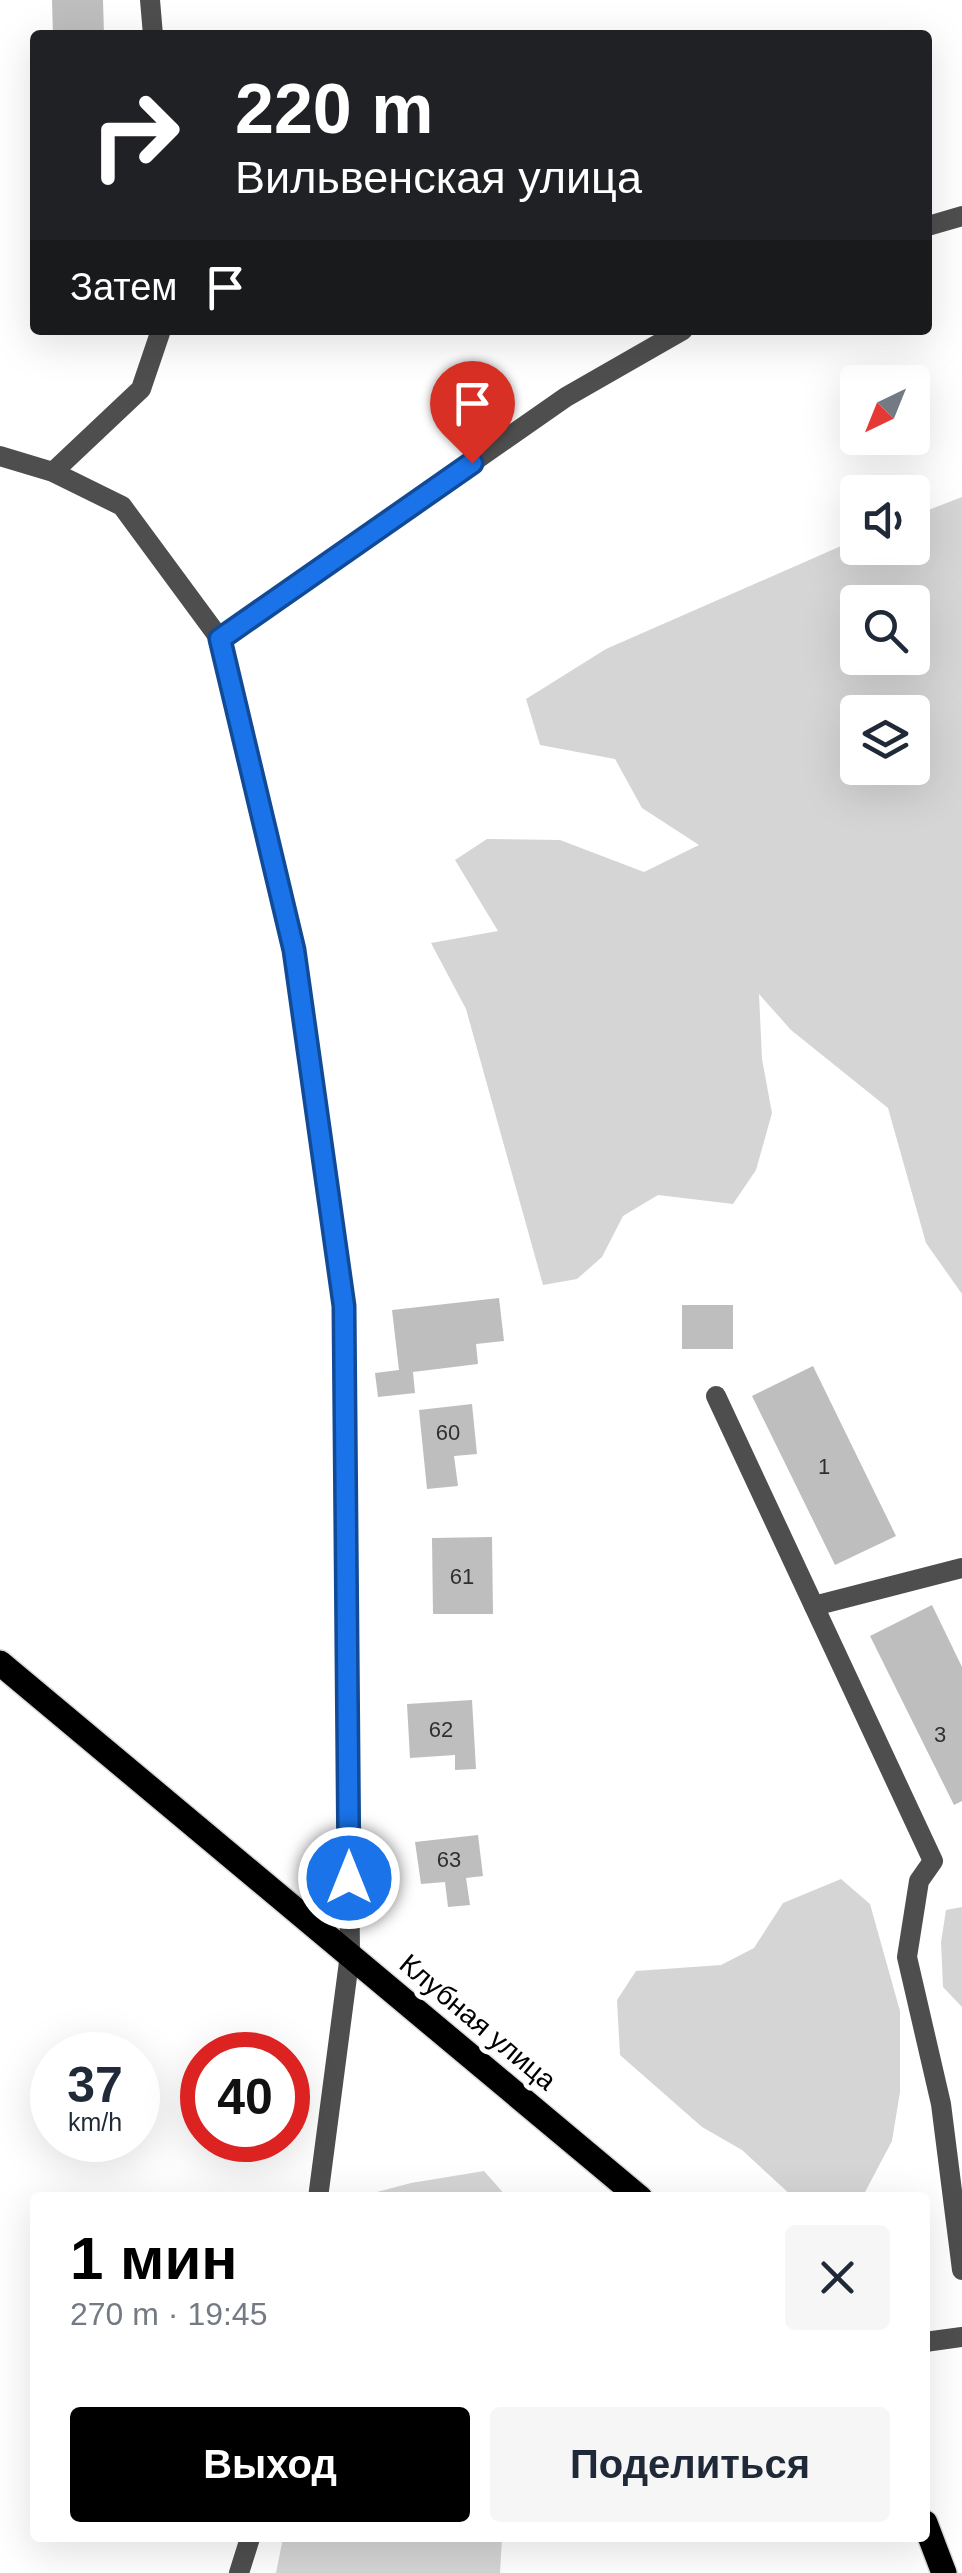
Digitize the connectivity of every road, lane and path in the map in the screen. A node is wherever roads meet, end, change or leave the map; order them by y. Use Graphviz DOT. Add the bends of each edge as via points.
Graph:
graph roads {
  1 [pos="150,0"];
  2 [pos="153,30"];
  3 [pos="962,216"];
  4 [pos="932,225"];
  5 [pos="159,335"];
  6 [pos="674,335"];
  7 [pos="0,456"];
  8 [pos="54,472"];
  9 [pos="220,639"];
  10 [pos="716,1396"];
  11 [pos="962,1568"];
  12 [pos="814,1606"];
  13 [pos="0,1663"];
  14 [pos="350,1954"];
  15 [pos="319,2192"];
  16 [pos="633,2192"];
  17 [pos="962,2270"];
  18 [pos="962,2337"];
  19 [pos="930,2341"];
  20 [pos="930,2536"];
  21 [pos="249,2542"];
  22 [pos="239,2573"];
  23 [pos="944,2573"];
  1 -- 2 [label="street"];
  3 -- 4 [label="street"];
  5 -- 8 [label="street" via="142,390"];
  6 -- 9 [label="street" via="566,397"];
  7 -- 8 [label="street"];
  8 -- 9 [label="street" via="122,506"];
  9 -- 14 [label="street" via="294,950 344,1306"];
  10 -- 12 [label="street"];
  11 -- 12 [label="street"];
  12 -- 17 [label="street" via="933,1861 919,1881 907,1958 941,2104"];
  13 -- 14 [label="main road, Клубная улица"];
  14 -- 15 [label="street"];
  14 -- 16 [label="main road, Клубная улица"];
  18 -- 19 [label="street"];
  20 -- 23 [label="main road"];
  21 -- 22 [label="street"];
}
